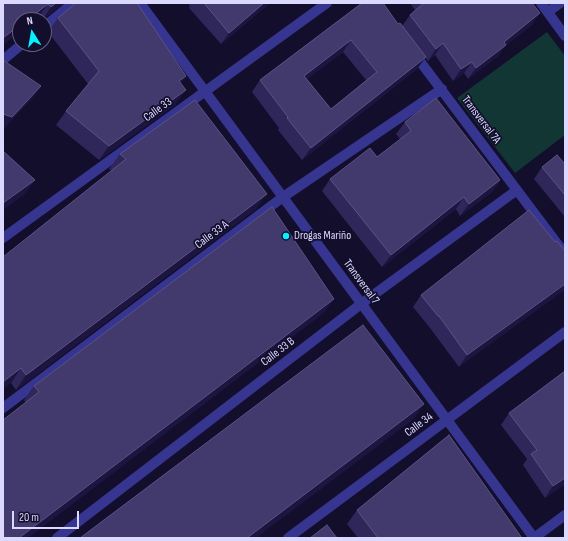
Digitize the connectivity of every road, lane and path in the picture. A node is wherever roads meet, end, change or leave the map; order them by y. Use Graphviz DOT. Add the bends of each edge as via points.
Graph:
graph roads {
  1 [pos="73,3"];
  2 [pos="140,3"];
  3 [pos="327,3"];
  4 [pos="541,3"];
  5 [pos="560,3"];
  6 [pos="548,12"];
  7 [pos="52,20"];
  8 [pos="565,36"];
  9 [pos="409,46"];
  10 [pos="12,52"];
  11 [pos="3,60"];
  12 [pos="442,89"];
  13 [pos="205,92"];
  14 [pos="517,190"];
  15 [pos="283,197"];
  16 [pos="3,238"];
  17 [pos="565,254"];
  18 [pos="361,304"];
  19 [pos="565,332"];
  20 [pos="3,408"];
  21 [pos="447,420"];
  22 [pos="565,515"];
  23 [pos="57,538"];
  24 [pos="288,538"];
  25 [pos="534,538"];
  1 -- 7 [label="street"];
  2 -- 13 [label="street, Transversal 7"];
  3 -- 13 [label="street, Calle 33"];
  4 -- 6 [label="street"];
  5 -- 6 [label="street"];
  6 -- 8 [label="street"];
  9 -- 12 [label="street, Transversal 7A"];
  10 -- 11 [label="street"];
  12 -- 14 [label="street, Transversal 7A"];
  12 -- 15 [label="street, Calle 33 A"];
  13 -- 15 [label="street, Transversal 7"];
  13 -- 16 [label="street, Calle 33"];
  14 -- 17 [label="street, Transversal 7A"];
  14 -- 18 [label="street, Calle 33 B"];
  15 -- 18 [label="street, Transversal 7"];
  15 -- 20 [label="street, Calle 33 A"];
  18 -- 21 [label="street, Transversal 7"];
  18 -- 23 [label="street, Calle 33 B"];
  19 -- 21 [label="street, Calle 34"];
  21 -- 24 [label="street, Calle 34"];
  21 -- 25 [label="street, Transversal 7"];
  22 -- 25 [label="street"];
}
